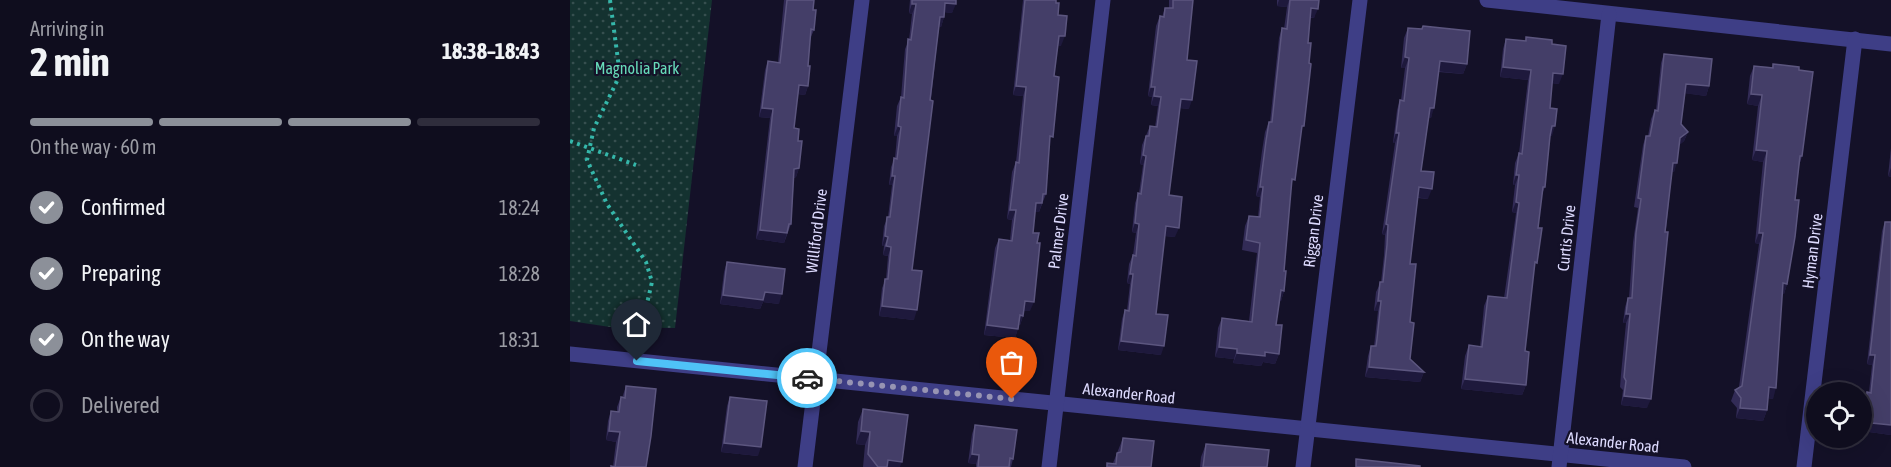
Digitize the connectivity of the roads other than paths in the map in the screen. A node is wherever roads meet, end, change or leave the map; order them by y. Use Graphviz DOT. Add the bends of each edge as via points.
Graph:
graph roads {
  1 [pos="862,0"];
  2 [pos="1102,0"];
  3 [pos="1360,0"];
  4 [pos="1487,0"];
  5 [pos="1609,14"];
  6 [pos="1855,39"];
  7 [pos="1891,44"];
  8 [pos="570,354"];
  9 [pos="816,379"];
  10 [pos="1056,403"];
  11 [pos="1307,429"];
  12 [pos="1560,461"];
  13 [pos="805,467"];
  14 [pos="1049,467"];
  15 [pos="1303,467"];
  16 [pos="1684,467"];
  17 [pos="1804,467"];
  1 -- 9 [label="street, Williford Drive"];
  2 -- 10 [label="street, Palmer Drive"];
  3 -- 11 [label="street, Riggan Drive"];
  4 -- 5 [label="street"];
  5 -- 6 [label="street"];
  5 -- 12 [label="street, Curtis Drive"];
  6 -- 7 [label="street"];
  6 -- 17 [label="street, Hyman Drive"];
  8 -- 9 [label="street, Alexander Road"];
  9 -- 10 [label="street, Alexander Road"];
  9 -- 13 [label="street, Williford Drive"];
  10 -- 11 [label="street, Alexander Road"];
  10 -- 14 [label="street, Palmer Drive"];
  11 -- 12 [label="street, Alexander Road"];
  11 -- 15 [label="street, Riggan Drive"];
  12 -- 16 [label="street, Alexander Road"];
}
